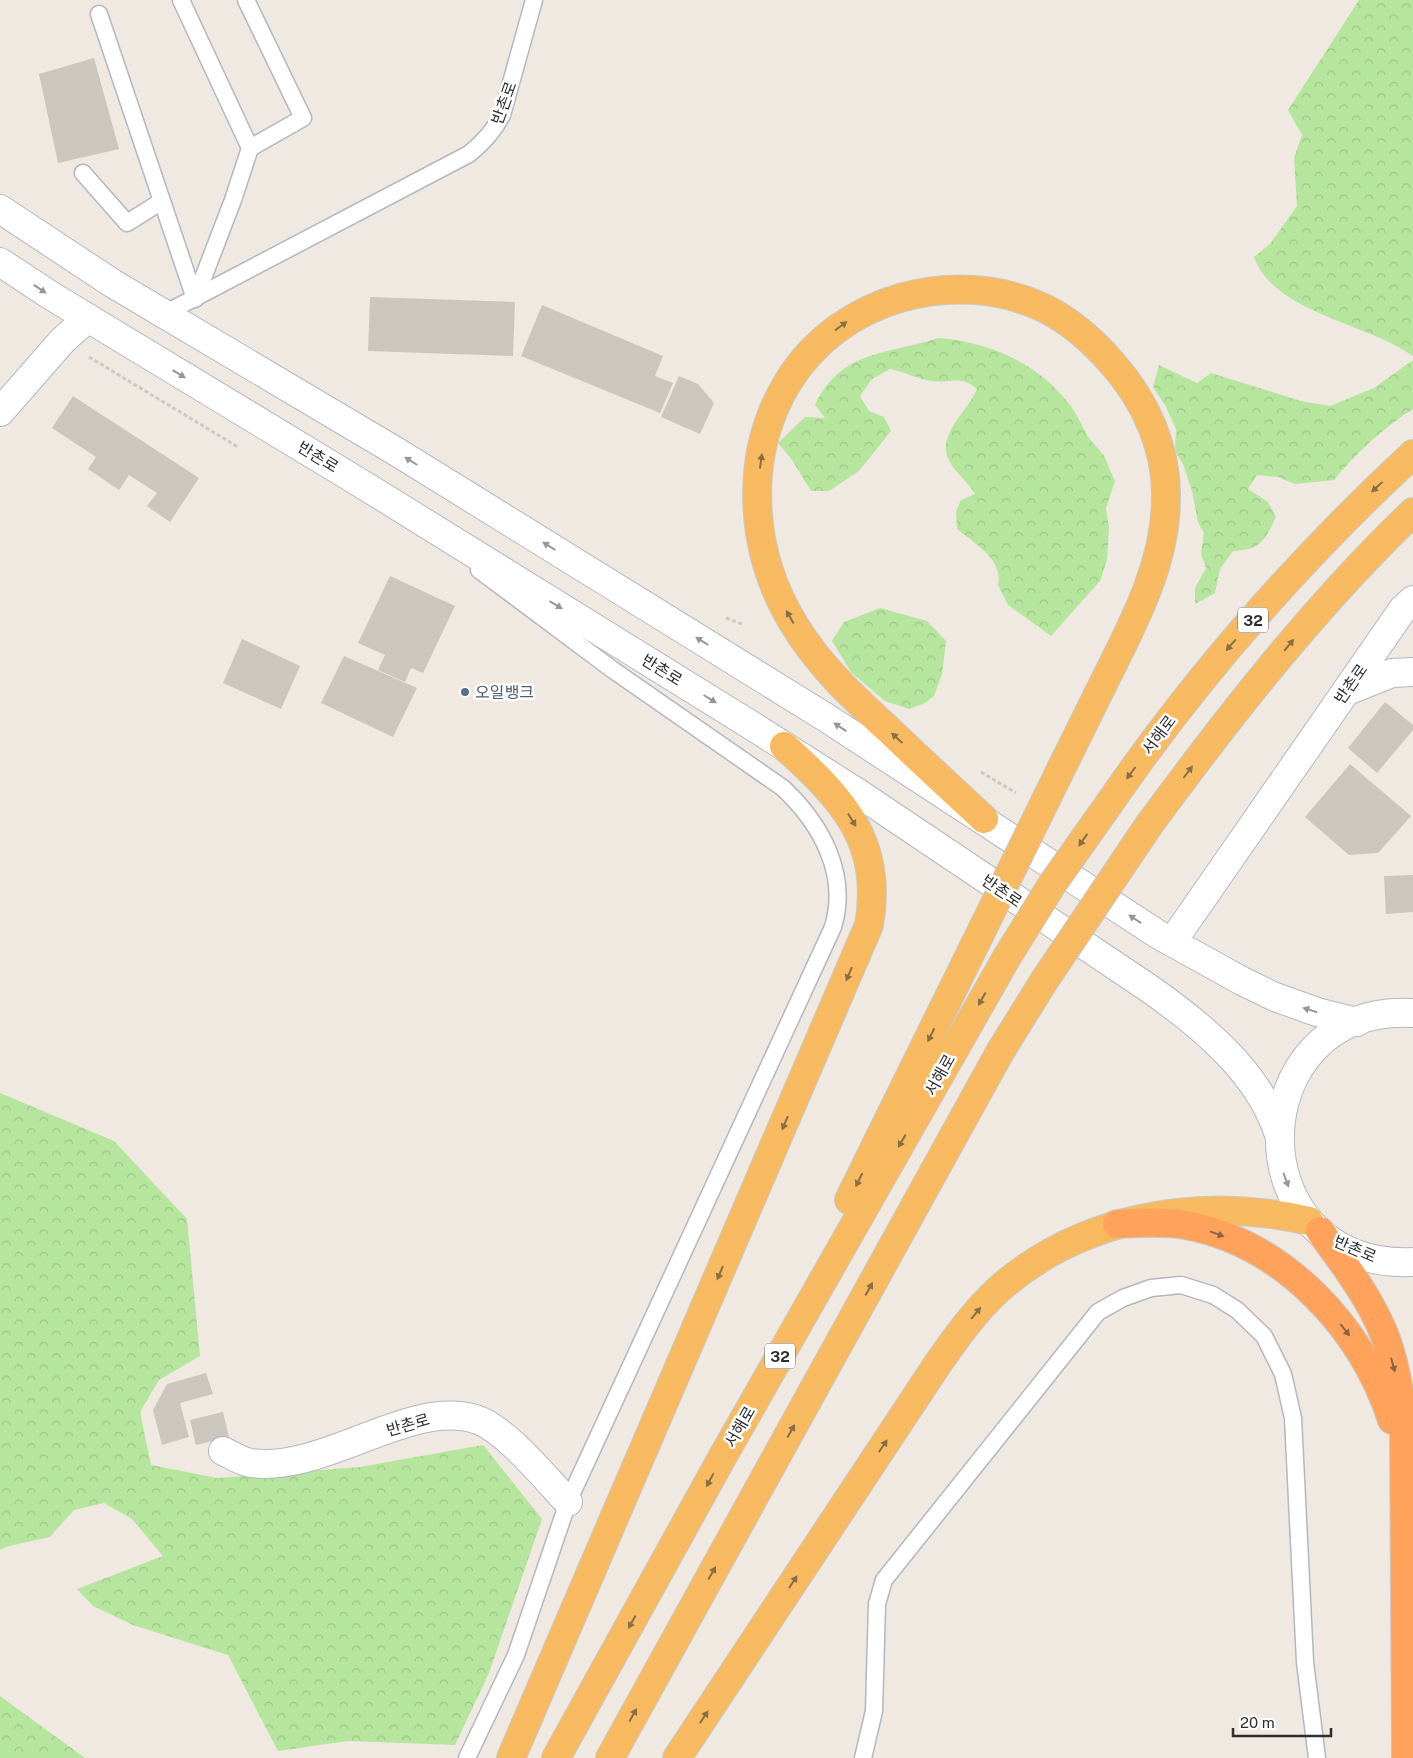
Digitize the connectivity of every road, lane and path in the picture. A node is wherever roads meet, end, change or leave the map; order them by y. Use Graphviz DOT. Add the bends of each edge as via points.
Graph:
graph roads {
  1 [pos="181,0"];
  2 [pos="246,0"];
  3 [pos="534,0"];
  4 [pos="100,14"];
  5 [pos="250,148"];
  6 [pos="83,173"];
  7 [pos="162,201"];
  8 [pos="0,208"];
  9 [pos="0,262"];
  10 [pos="195,299"];
  11 [pos="164,314"];
  12 [pos="88,318"];
  13 [pos="82,353"];
  14 [pos="0,412"];
  15 [pos="214,434"];
  16 [pos="1413,454"];
  17 [pos="362,484"];
  18 [pos="1413,512"];
  19 [pos="1413,600"];
  20 [pos="1413,672"];
  21 [pos="1347,690"];
  22 [pos="784,746"];
  23 [pos="984,819"];
  24 [pos="1172,942"];
  25 [pos="1413,1013"];
  26 [pos="1357,1022"];
  27 [pos="1278,1132"];
  28 [pos="1117,1224"];
  29 [pos="1315,1226"];
  30 [pos="1413,1262"];
  31 [pos="223,1452"];
  32 [pos="723,1456"];
  33 [pos="1404,1469"];
  34 [pos="568,1502"];
  35 [pos="467,1758"];
  36 [pos="511,1758"];
  37 [pos="556,1758"];
  38 [pos="610,1758"];
  39 [pos="677,1758"];
  40 [pos="863,1758"];
  41 [pos="1317,1758"];
  42 [pos="1406,1758"];
  1 -- 5 [label="lane"];
  2 -- 5 [label="lane" via="303,118"];
  3 -- 10 [label="lane, 반촌로" via="502,115 482,144 469,154"];
  4 -- 7 [label="lane"];
  5 -- 10 [label="lane"];
  6 -- 7 [label="lane" via="127,223"];
  7 -- 10 [label="lane"];
  8 -- 11 [label="main road" via="112,284"];
  9 -- 12 [label="main road, 반촌로, one-way"];
  10 -- 11 [label="lane, 반촌로"];
  23 -- 11 [label="main road, one-way" via="405,457"];
  12 -- 14 [label="main road" via="63,340"];
  12 -- 17 [label="main road, 반촌로, one-way"];
  13 -- 15 [label="path"];
  16 -- 32 [label="highway, 서해로 / 32, one-way, bridge" via="1354,508 1199,683 1053,883 1007,957"];
  17 -- 22 [label="main road, 반촌로, one-way"];
  17 -- 34 [label="lane" via="600,660 783,788 804,810 821,837 838,884 840,898 833,927"];
  38 -- 18 [label="highway, 32, one-way, bridge" via="995,1061 1044,981 1149,825 1252,690 1323,605"];
  19 -- 21 [label="main road, 반촌로" via="1403,609"];
  20 -- 21 [label="main road" via="1392,672"];
  21 -- 24 [label="main road, 반촌로"];
  22 -- 27 [label="main road, 반촌로" via="1176,1008 1235,1063 1271,1111"];
  22 -- 36 [label="highway, one-way" via="830,791 864,842 873,875 869,925"];
  24 -- 23 [label="main road, one-way"];
  23 -- 32 [label="highway, one-way, bridge" via="854,698 820,660 795,626 772,580 762,549 757,514 761,458 770,419 788,380 831,333 866,311 897,298 931,290 968,288 1001,294 1044,308 1078,330 1114,365 1140,401 1156,434 1167,496 1161,544 1154,572 1131,628"];
  26 -- 24 [label="main road, one-way" via="1275,998"];
  25 -- 26 [label="main road, 반촌로" via="1381,1015"];
  26 -- 27 [label="main road, 반촌로" via="1328,1038 1305,1061 1288,1089"];
  27 -- 29 [label="main road, 반촌로, one-way" via="1285,1179 1296,1201"];
  28 -- 29 [label="highway" via="1181,1212 1216,1210 1267,1213"];
  28 -- 33 [label="highway, one-way" via="1175,1224 1202,1229 1255,1251 1290,1273 1342,1326 1367,1362 1389,1412"];
  39 -- 28 [label="highway, one-way" via="937,1365 985,1303 1000,1288 1052,1251"];
  29 -- 30 [label="main road, 반촌로" via="1341,1246 1364,1256 1389,1262"];
  29 -- 33 [label="highway, one-way" via="1360,1288 1385,1337 1401,1406"];
  31 -- 34 [label="main road, 반촌로" via="250,1463 299,1461 417,1421 437,1417 476,1419 498,1432"];
  32 -- 37 [label="highway, 서해로 / 32, one-way"];
  33 -- 42 [label="highway"];
  34 -- 35 [label="lane" via="516,1655"];
  40 -- 41 [label="lane" via="874,1711 877,1604 884,1580 1098,1312 1141,1291 1181,1285 1213,1295 1237,1310 1264,1336 1283,1374 1293,1418 1305,1662"];
}
